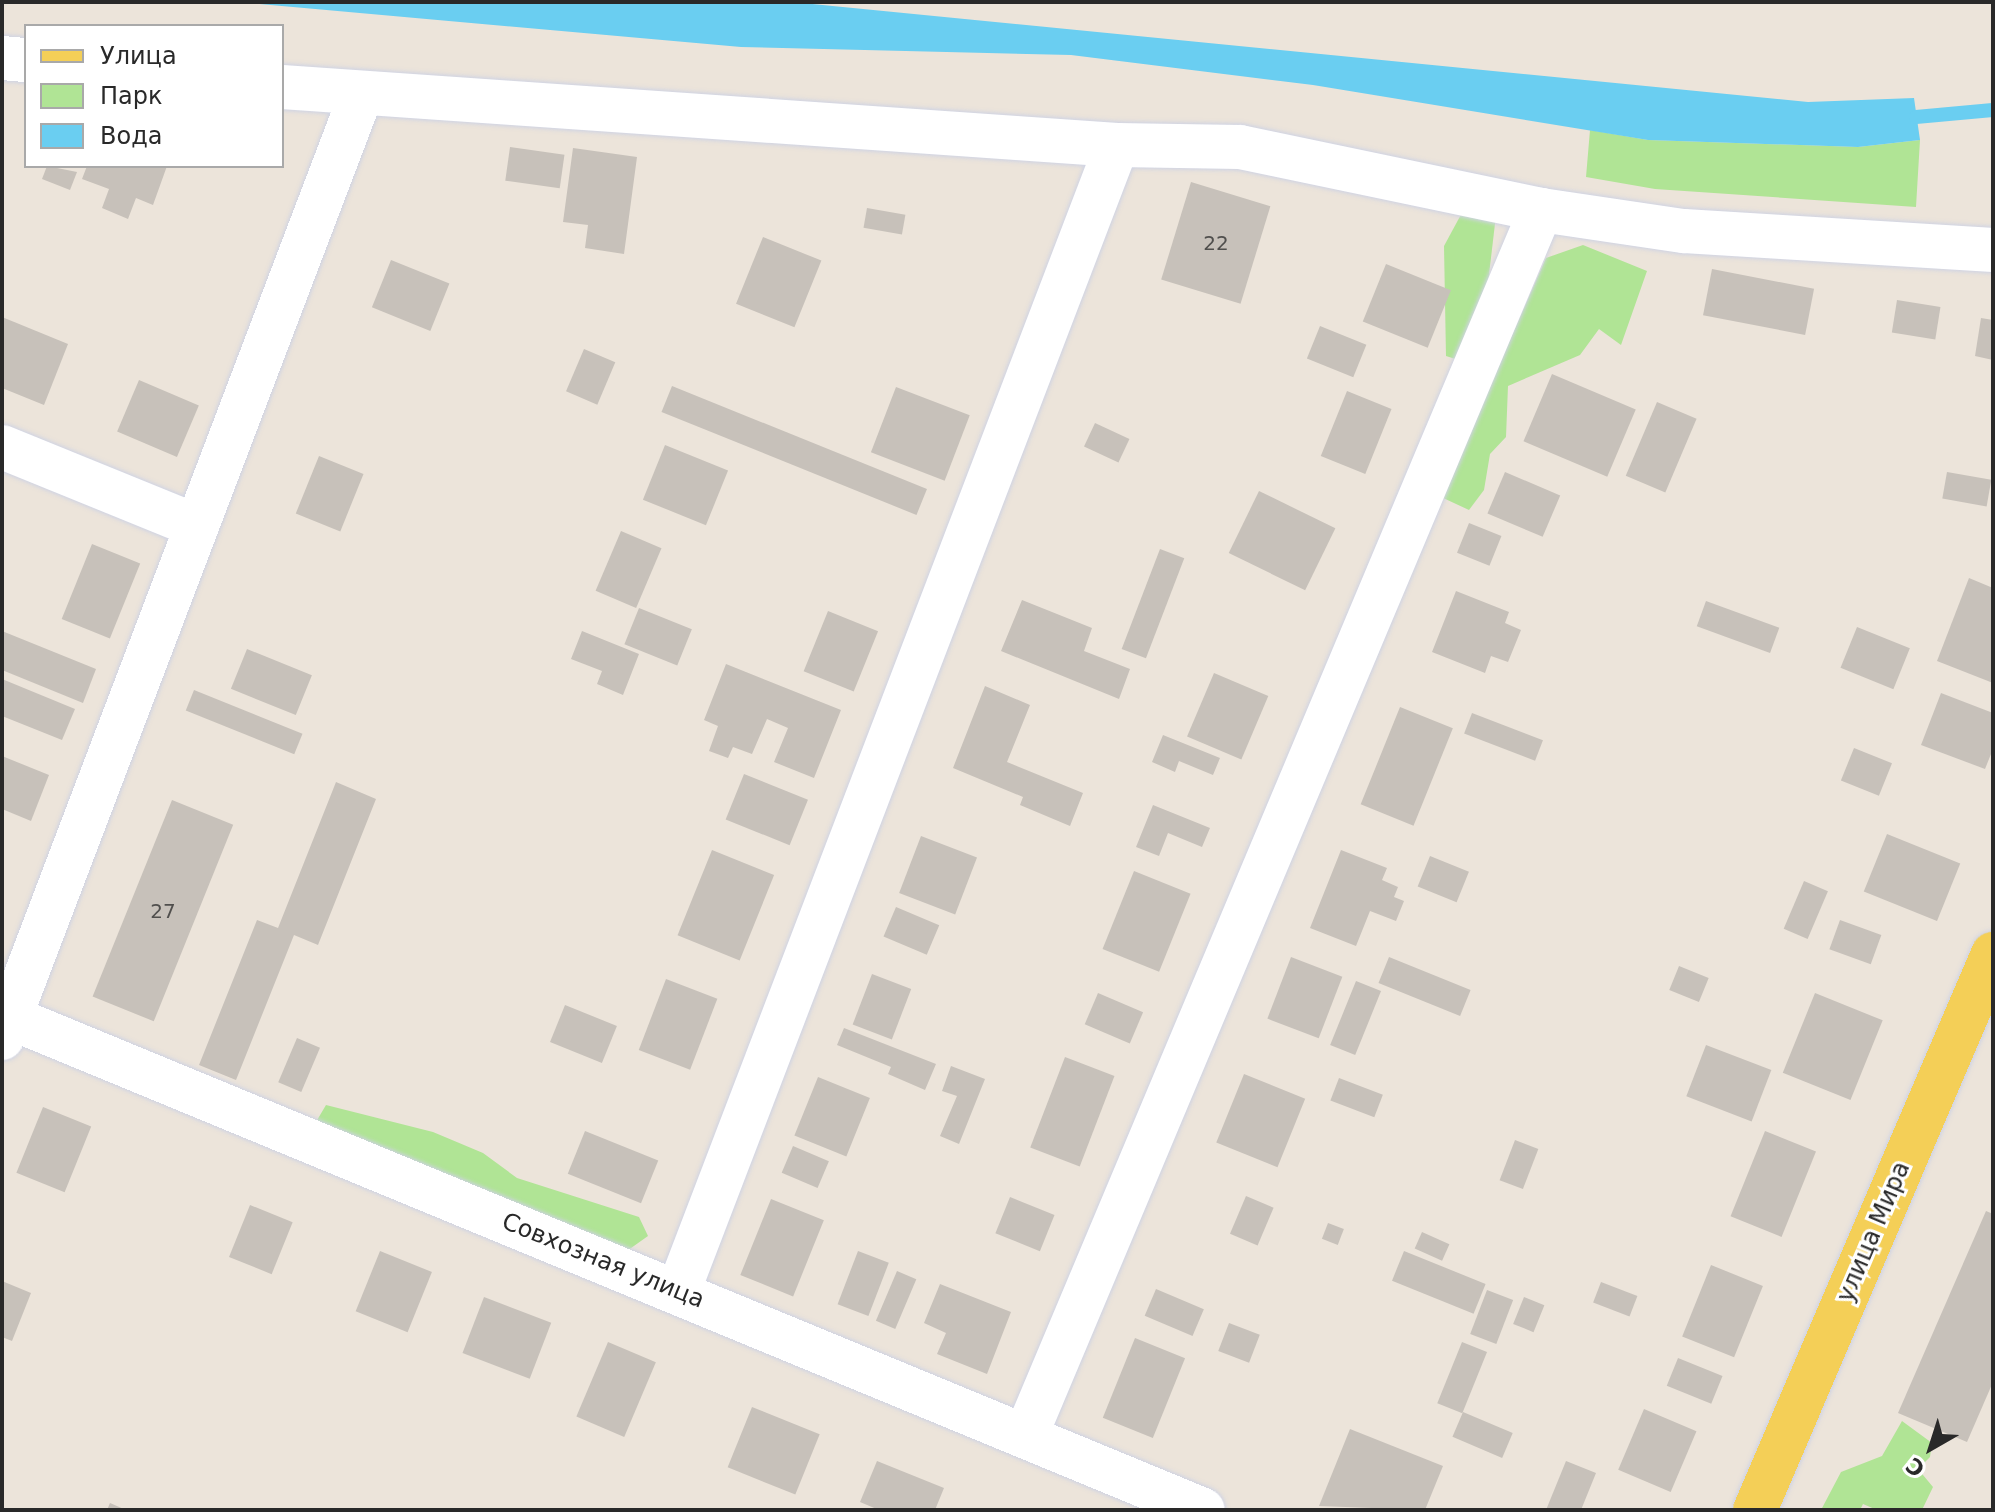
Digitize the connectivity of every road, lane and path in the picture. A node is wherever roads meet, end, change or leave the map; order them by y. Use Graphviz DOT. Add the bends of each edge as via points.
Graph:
graph roads {
  1 [pos="2,58"];
  2 [pos="24,60"];
  3 [pos="284,87"];
  4 [pos="361,95"];
  5 [pos="1117,145"];
  6 [pos="1541,210"];
  7 [pos="1993,250"];
  8 [pos="2,447"];
  9 [pos="197,526"];
  10 [pos="1993,954"];
  11 [pos="5,1023"];
  12 [pos="678,1292"];
  13 [pos="1026,1435"];
  14 [pos="1203,1510"];
  15 [pos="1755,1510"];
  1 -- 2 [label="street"];
  3 -- 4 [label="street"];
  4 -- 5 [label="street"];
  4 -- 9 [label="street"];
  5 -- 6 [label="street" via="1240,147"];
  5 -- 12 [label="street"];
  6 -- 7 [label="street" via="1684,231"];
  6 -- 13 [label="street"];
  8 -- 9 [label="street"];
  9 -- 11 [label="street"];
  10 -- 15 [label="main road, улица Мира"];
  11 -- 12 [label="street, Совхозная улица"];
  12 -- 13 [label="street, Совхозная улица"];
  13 -- 14 [label="street, Совхозная улица"];
}
